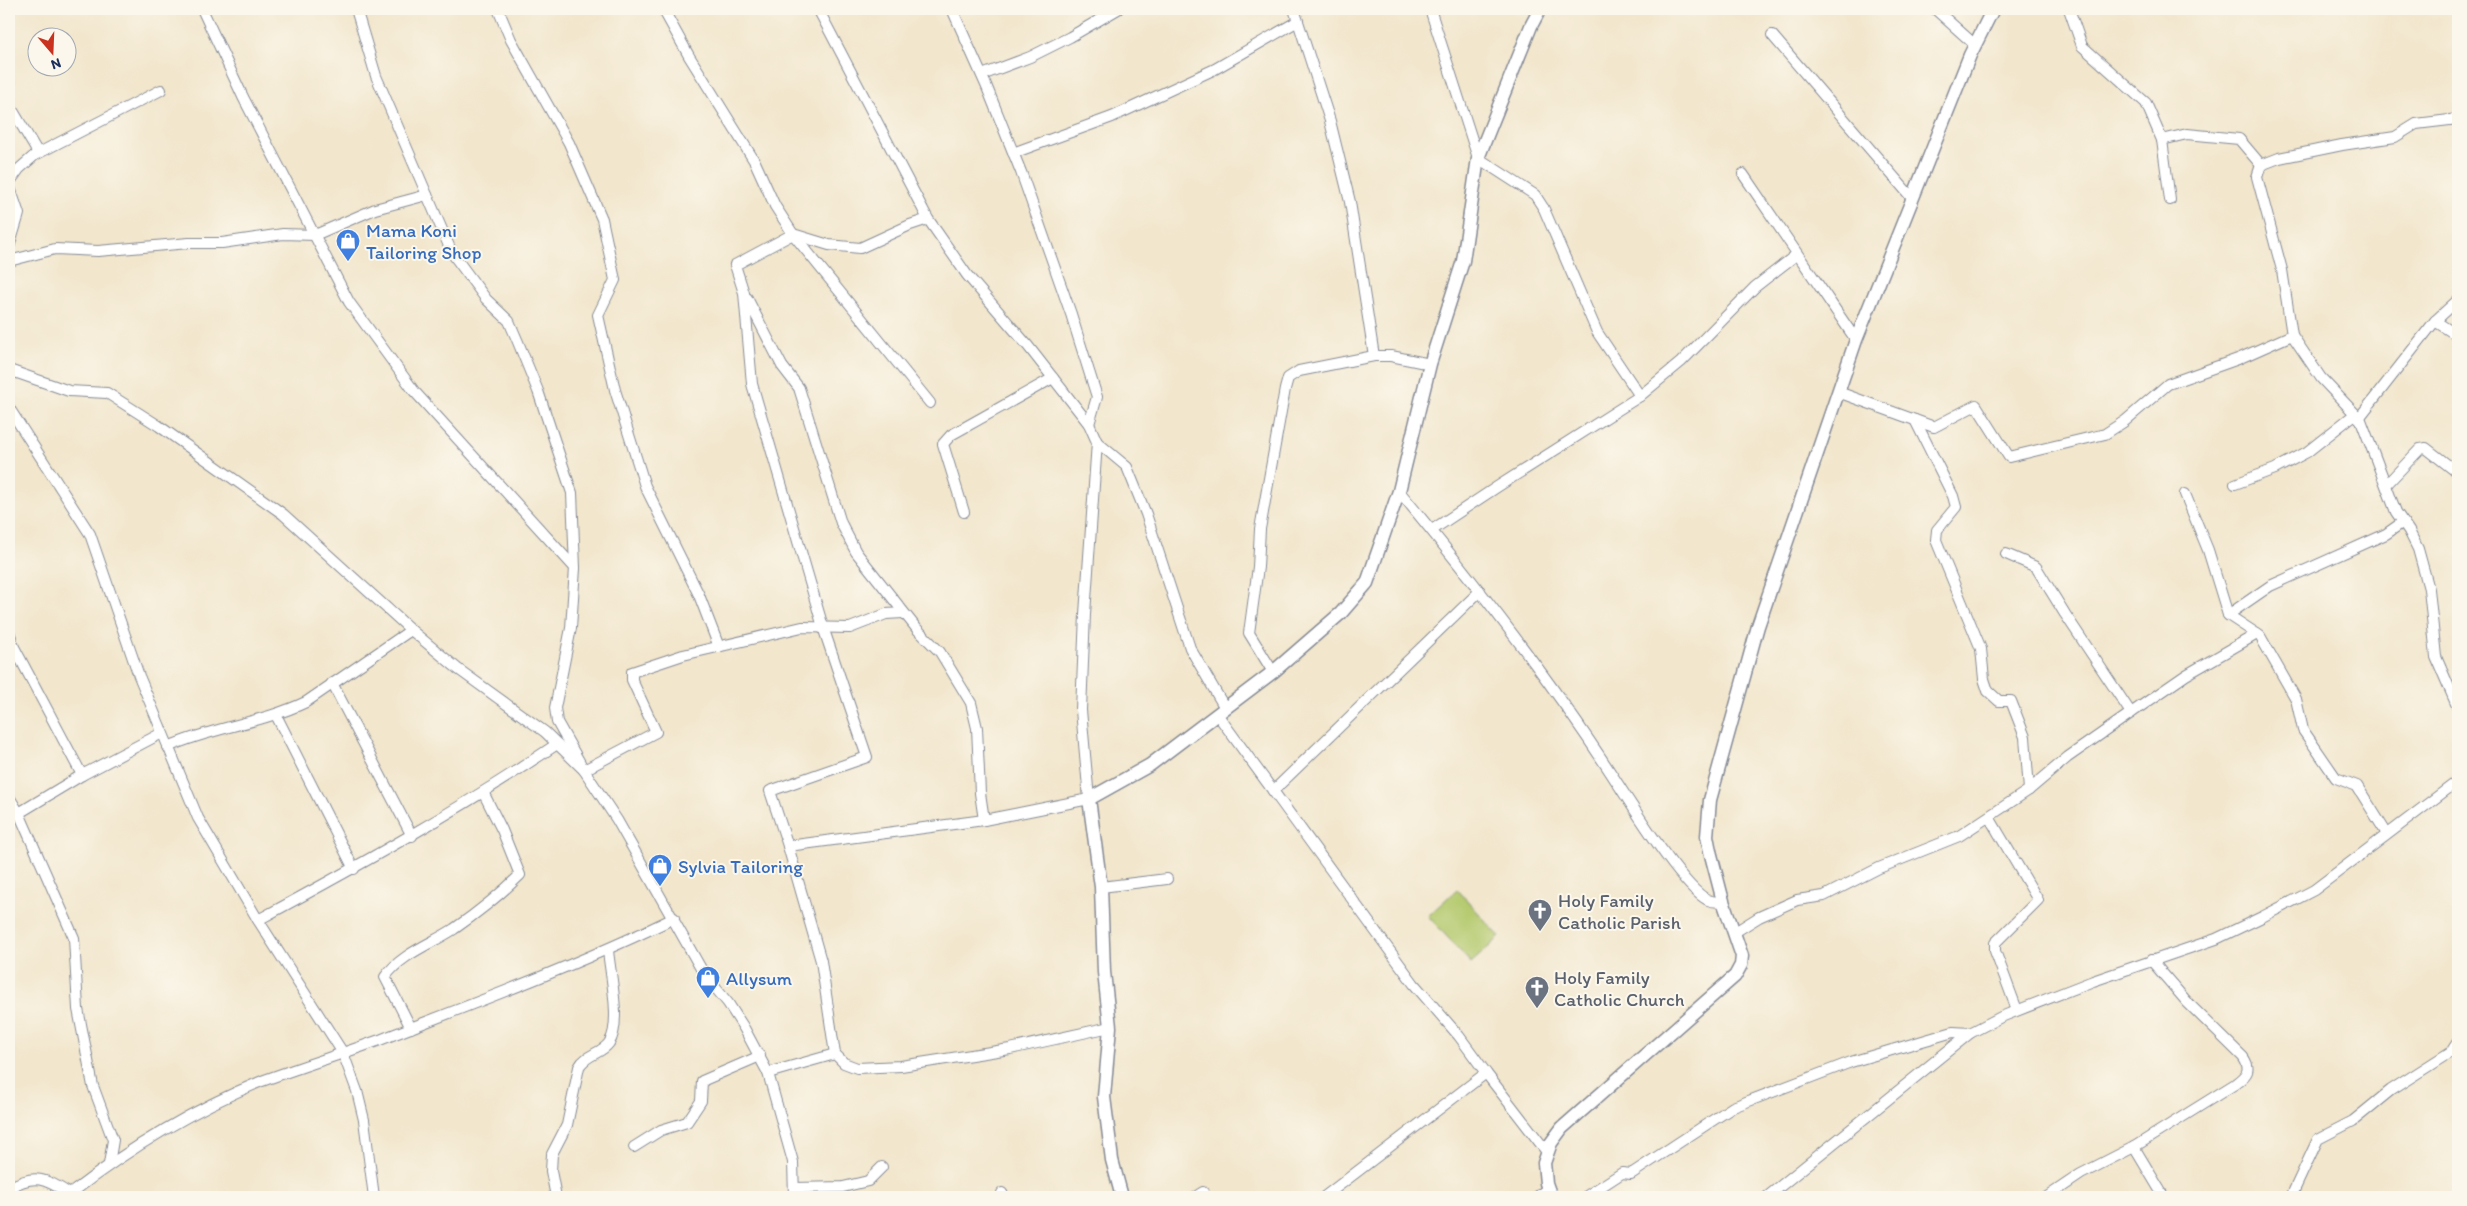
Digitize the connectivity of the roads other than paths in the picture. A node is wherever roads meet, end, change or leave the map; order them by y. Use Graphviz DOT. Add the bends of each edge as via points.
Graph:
graph roads {
  1 [pos="202,9"];
  2 [pos="356,9"];
  3 [pos="498,9"];
  4 [pos="663,9"];
  5 [pos="818,9"];
  6 [pos="952,9"];
  7 [pos="1118,9"];
  8 [pos="1294,9"];
  9 [pos="1430,9"];
  10 [pos="1540,9"];
  11 [pos="1935,9"];
  12 [pos="1993,9"];
  13 [pos="2069,9"];
  14 [pos="1298,20"];
  15 [pos="1772,35"];
  16 [pos="1975,45"];
  17 [pos="982,75"];
  18 [pos="161,90"];
  19 [pos="9,104"];
  20 [pos="2458,119"];
  21 [pos="2162,140"];
  22 [pos="38,153"];
  23 [pos="1013,153"];
  24 [pos="1478,158"];
  25 [pos="2261,165"];
  26 [pos="1742,174"];
  27 [pos="9,184"];
  28 [pos="427,195"];
  29 [pos="1912,198"];
  30 [pos="2170,200"];
  31 [pos="928,219"];
  32 [pos="793,234"];
  33 [pos="315,235"];
  34 [pos="9,247"];
  35 [pos="1796,256"];
  36 [pos="9,261"];
  37 [pos="744,292"];
  38 [pos="2458,300"];
  39 [pos="2435,321"];
  40 [pos="2292,335"];
  41 [pos="2458,336"];
  42 [pos="1856,340"];
  43 [pos="1374,356"];
  44 [pos="1430,364"];
  45 [pos="9,370"];
  46 [pos="1053,378"];
  47 [pos="1838,392"];
  48 [pos="1640,396"];
  49 [pos="930,403"];
  50 [pos="9,408"];
  51 [pos="2357,416"];
  52 [pos="1915,420"];
  53 [pos="1089,424"];
  54 [pos="1097,442"];
  55 [pos="2458,473"];
  56 [pos="2235,484"];
  57 [pos="2387,484"];
  58 [pos="1399,491"];
  59 [pos="2185,494"];
  60 [pos="964,512"];
  61 [pos="2403,522"];
  62 [pos="1432,530"];
  63 [pos="2006,554"];
  64 [pos="575,568"];
  65 [pos="1480,591"];
  66 [pos="903,613"];
  67 [pos="2228,615"];
  68 [pos="823,627"];
  69 [pos="411,630"];
  70 [pos="9,632"];
  71 [pos="2257,634"];
  72 [pos="719,647"];
  73 [pos="11,649"];
  74 [pos="1273,672"];
  75 [pos="332,683"];
  76 [pos="2458,708"];
  77 [pos="1221,711"];
  78 [pos="2130,712"];
  79 [pos="276,715"];
  80 [pos="162,733"];
  81 [pos="557,744"];
  82 [pos="168,746"];
  83 [pos="584,770"];
  84 [pos="82,775"];
  85 [pos="2458,781"];
  86 [pos="2029,790"];
  87 [pos="1273,791"];
  88 [pos="484,794"];
  89 [pos="9,797"];
  90 [pos="1089,799"];
  91 [pos="20,813"];
  92 [pos="1989,817"];
  93 [pos="984,820"];
  94 [pos="2387,834"];
  95 [pos="412,836"];
  96 [pos="788,846"];
  97 [pos="354,869"];
  98 [pos="1167,879"];
  99 [pos="1101,887"];
  100 [pos="1723,902"];
  101 [pos="674,918"];
  102 [pos="258,920"];
  103 [pos="1735,932"];
  104 [pos="608,950"];
  105 [pos="2152,960"];
  106 [pos="2017,1010"];
  107 [pos="1110,1027"];
  108 [pos="411,1028"];
  109 [pos="1970,1033"];
  110 [pos="2458,1042"];
  111 [pos="342,1054"];
  112 [pos="835,1054"];
  113 [pos="760,1056"];
  114 [pos="768,1073"];
  115 [pos="1486,1073"];
  116 [pos="634,1147"];
  117 [pos="2134,1147"];
  118 [pos="1547,1152"];
  119 [pos="109,1164"];
  120 [pos="882,1167"];
  121 [pos="9,1188"];
  122 [pos="794,1193"];
  123 [pos="1549,1193"];
  124 [pos="70,1196"];
  125 [pos="374,1197"];
  126 [pos="556,1197"];
  127 [pos="1122,1197"];
  128 [pos="1324,1197"];
  129 [pos="1537,1197"];
  130 [pos="1585,1197"];
  131 [pos="1767,1197"];
  132 [pos="2047,1197"];
  133 [pos="2164,1197"];
  134 [pos="2291,1197"];
  1 -- 33 [label="street"];
  2 -- 28 [label="street" via="376,76"];
  3 -- 72 [label="street" via="511,40 580,165 602,219 615,280 598,315 615,390 645,486 699,595"];
  4 -- 32 [label="street" via="755,162 775,206"];
  5 -- 31 [label="street"];
  6 -- 17 [label="street"];
  7 -- 17 [label="street" via="1070,38"];
  8 -- 14 [label="street"];
  9 -- 24 [label="street"];
  10 -- 24 [label="street" via="1530,26"];
  11 -- 16 [label="street"];
  12 -- 16 [label="street"];
  13 -- 21 [label="street" via="2082,46 2146,103"];
  14 -- 23 [label="street" via="1215,69 1112,117"];
  14 -- 43 [label="street" via="1330,121 1350,202"];
  15 -- 29 [label="street"];
  16 -- 29 [label="street"];
  17 -- 23 [label="street"];
  18 -- 22 [label="street"];
  19 -- 22 [label="street"];
  20 -- 25 [label="street" via="2416,124 2395,137 2279,158"];
  21 -- 25 [label="street" via="2187,134 2239,139"];
  21 -- 30 [label="street"];
  22 -- 27 [label="street" via="19,169"];
  23 -- 53 [label="street" via="1071,314 1097,398"];
  24 -- 44 [label="street" via="1463,261"];
  24 -- 48 [label="street" via="1534,195 1544,209 1596,332"];
  25 -- 40 [label="street" via="2257,177 2282,270"];
  26 -- 35 [label="street"];
  27 -- 34 [label="street" via="19,214"];
  28 -- 33 [label="street" via="375,209"];
  28 -- 64 [label="street" via="452,253 486,299 509,321 538,391 572,493"];
  29 -- 42 [label="street"];
  31 -- 32 [label="street" via="860,248 828,245"];
  31 -- 46 [label="street" via="967,275"];
  32 -- 37 [label="street" via="735,265"];
  32 -- 49 [label="street"];
  33 -- 36 [label="street" via="283,234 222,243 98,251 55,249"];
  33 -- 64 [label="street" via="349,302 414,391"];
  35 -- 42 [label="street"];
  35 -- 48 [label="street" via="1756,287 1681,362"];
  37 -- 66 [label="street" via="782,366 799,388 848,538"];
  37 -- 68 [label="street" via="752,384"];
  38 -- 39 [label="street"];
  39 -- 41 [label="street"];
  39 -- 51 [label="street"];
  40 -- 51 [label="street" via="2321,378"];
  40 -- 52 [label="street" via="2168,384 2105,434 2009,457 1976,405 1934,427"];
  42 -- 47 [label="street"];
  43 -- 44 [label="street"];
  43 -- 74 [label="street" via="1299,371 1288,378 1260,529 1249,633"];
  44 -- 58 [label="street"];
  45 -- 69 [label="street" via="69,391 107,393 159,426 283,514"];
  46 -- 53 [label="street"];
  46 -- 60 [label="street" via="951,436 943,444"];
  47 -- 52 [label="street"];
  47 -- 100 [label="street" via="1758,626 1710,800 1707,836"];
  48 -- 62 [label="street"];
  50 -- 80 [label="street" via="90,534"];
  51 -- 56 [label="street" via="2307,452 2275,469"];
  51 -- 57 [label="street"];
  52 -- 86 [label="street" via="1956,507 1937,530 1936,540 1981,649 1988,692 1999,701 2011,701 2022,728 2026,740"];
  53 -- 54 [label="street"];
  54 -- 77 [label="street" via="1128,467 1190,648"];
  54 -- 90 [label="street" via="1082,710"];
  55 -- 57 [label="street" via="2426,448 2420,449"];
  57 -- 61 [label="street" via="2396,512"];
  58 -- 62 [label="street"];
  58 -- 74 [label="street" via="1367,583 1341,613"];
  59 -- 67 [label="street" via="2208,550"];
  61 -- 67 [label="street" via="2386,534 2270,586"];
  61 -- 76 [label="street" via="2413,538 2426,575 2436,657"];
  62 -- 65 [label="street"];
  63 -- 78 [label="street" via="2036,567"];
  64 -- 83 [label="street" via="571,628 555,708 557,722"];
  65 -- 87 [label="street"];
  65 -- 100 [label="street" via="1572,713 1644,824 1693,887 1708,900"];
  66 -- 68 [label="street" via="886,614 850,628"];
  66 -- 93 [label="street" via="940,652 971,703"];
  67 -- 71 [label="street"];
  68 -- 72 [label="street" via="802,627"];
  68 -- 96 [label="street" via="867,756 770,791"];
  69 -- 75 [label="street"];
  69 -- 81 [label="street"];
  70 -- 73 [label="street"];
  71 -- 78 [label="street"];
  71 -- 94 [label="street" via="2296,699 2303,730 2336,778 2357,786"];
  72 -- 83 [label="street" via="632,672 632,680 656,732"];
  73 -- 84 [label="street"];
  74 -- 77 [label="street"];
  75 -- 79 [label="street" via="306,702"];
  75 -- 95 [label="street"];
  77 -- 87 [label="street"];
  77 -- 90 [label="street" via="1150,765"];
  78 -- 86 [label="street"];
  79 -- 82 [label="street" via="211,731"];
  79 -- 97 [label="street"];
  80 -- 82 [label="street"];
  80 -- 84 [label="street"];
  81 -- 83 [label="street"];
  81 -- 88 [label="street"];
  82 -- 102 [label="street" via="198,818"];
  83 -- 101 [label="street"];
  84 -- 91 [label="street"];
  85 -- 94 [label="street"];
  86 -- 92 [label="street"];
  87 -- 115 [label="street" via="1414,984"];
  88 -- 95 [label="street"];
  88 -- 108 [label="street" via="520,875 454,929 393,966 385,977"];
  89 -- 91 [label="street"];
  90 -- 93 [label="street"];
  90 -- 99 [label="street"];
  91 -- 119 [label="street" via="74,938 78,1009 93,1086 113,1140"];
  92 -- 103 [label="street" via="1947,842 1879,868 1824,896 1798,900 1759,917"];
  92 -- 106 [label="street" via="2038,900 1995,943"];
  93 -- 96 [label="street"];
  94 -- 105 [label="street" via="2314,890 2216,939"];
  95 -- 97 [label="street"];
  96 -- 112 [label="street" via="821,962"];
  97 -- 102 [label="street"];
  98 -- 99 [label="street"];
  99 -- 107 [label="street"];
  100 -- 103 [label="street"];
  101 -- 104 [label="street"];
  101 -- 113 [label="street" via="704,974 728,1003"];
  102 -- 111 [label="street"];
  103 -- 118 [label="street" via="1742,959 1735,976 1565,1124"];
  104 -- 108 [label="street"];
  104 -- 126 [label="street" via="616,1027 608,1044 584,1059 579,1066 567,1125 552,1154 551,1171"];
  105 -- 106 [label="street"];
  105 -- 117 [label="street" via="2188,1003 2243,1057 2249,1068 2242,1079"];
  106 -- 109 [label="street"];
  107 -- 112 [label="street" via="901,1066 857,1068 844,1063"];
  107 -- 127 [label="street" via="1104,1097 1112,1160"];
  108 -- 111 [label="street"];
  109 -- 130 [label="street" via="1953,1032 1851,1062 1733,1107 1630,1174 1622,1173"];
  109 -- 131 [label="street"];
  110 -- 134 [label="street" via="2452,1051 2391,1090 2353,1121 2318,1140"];
  111 -- 119 [label="street" via="235,1094"];
  111 -- 125 [label="street" via="357,1091 364,1120"];
  112 -- 114 [label="street"];
  113 -- 114 [label="street"];
  113 -- 116 [label="street" via="702,1081 701,1101 686,1122 661,1130"];
  114 -- 122 [label="street" via="793,1162"];
  115 -- 118 [label="street"];
  115 -- 128 [label="street"];
  117 -- 132 [label="street" via="2081,1174"];
  117 -- 133 [label="street"];
  118 -- 123 [label="street" via="1544,1163"];
  119 -- 124 [label="street"];
  120 -- 122 [label="street" via="868,1182"];
  121 -- 124 [label="street" via="19,1182 45,1179"];
  123 -- 129 [label="street"];
}
